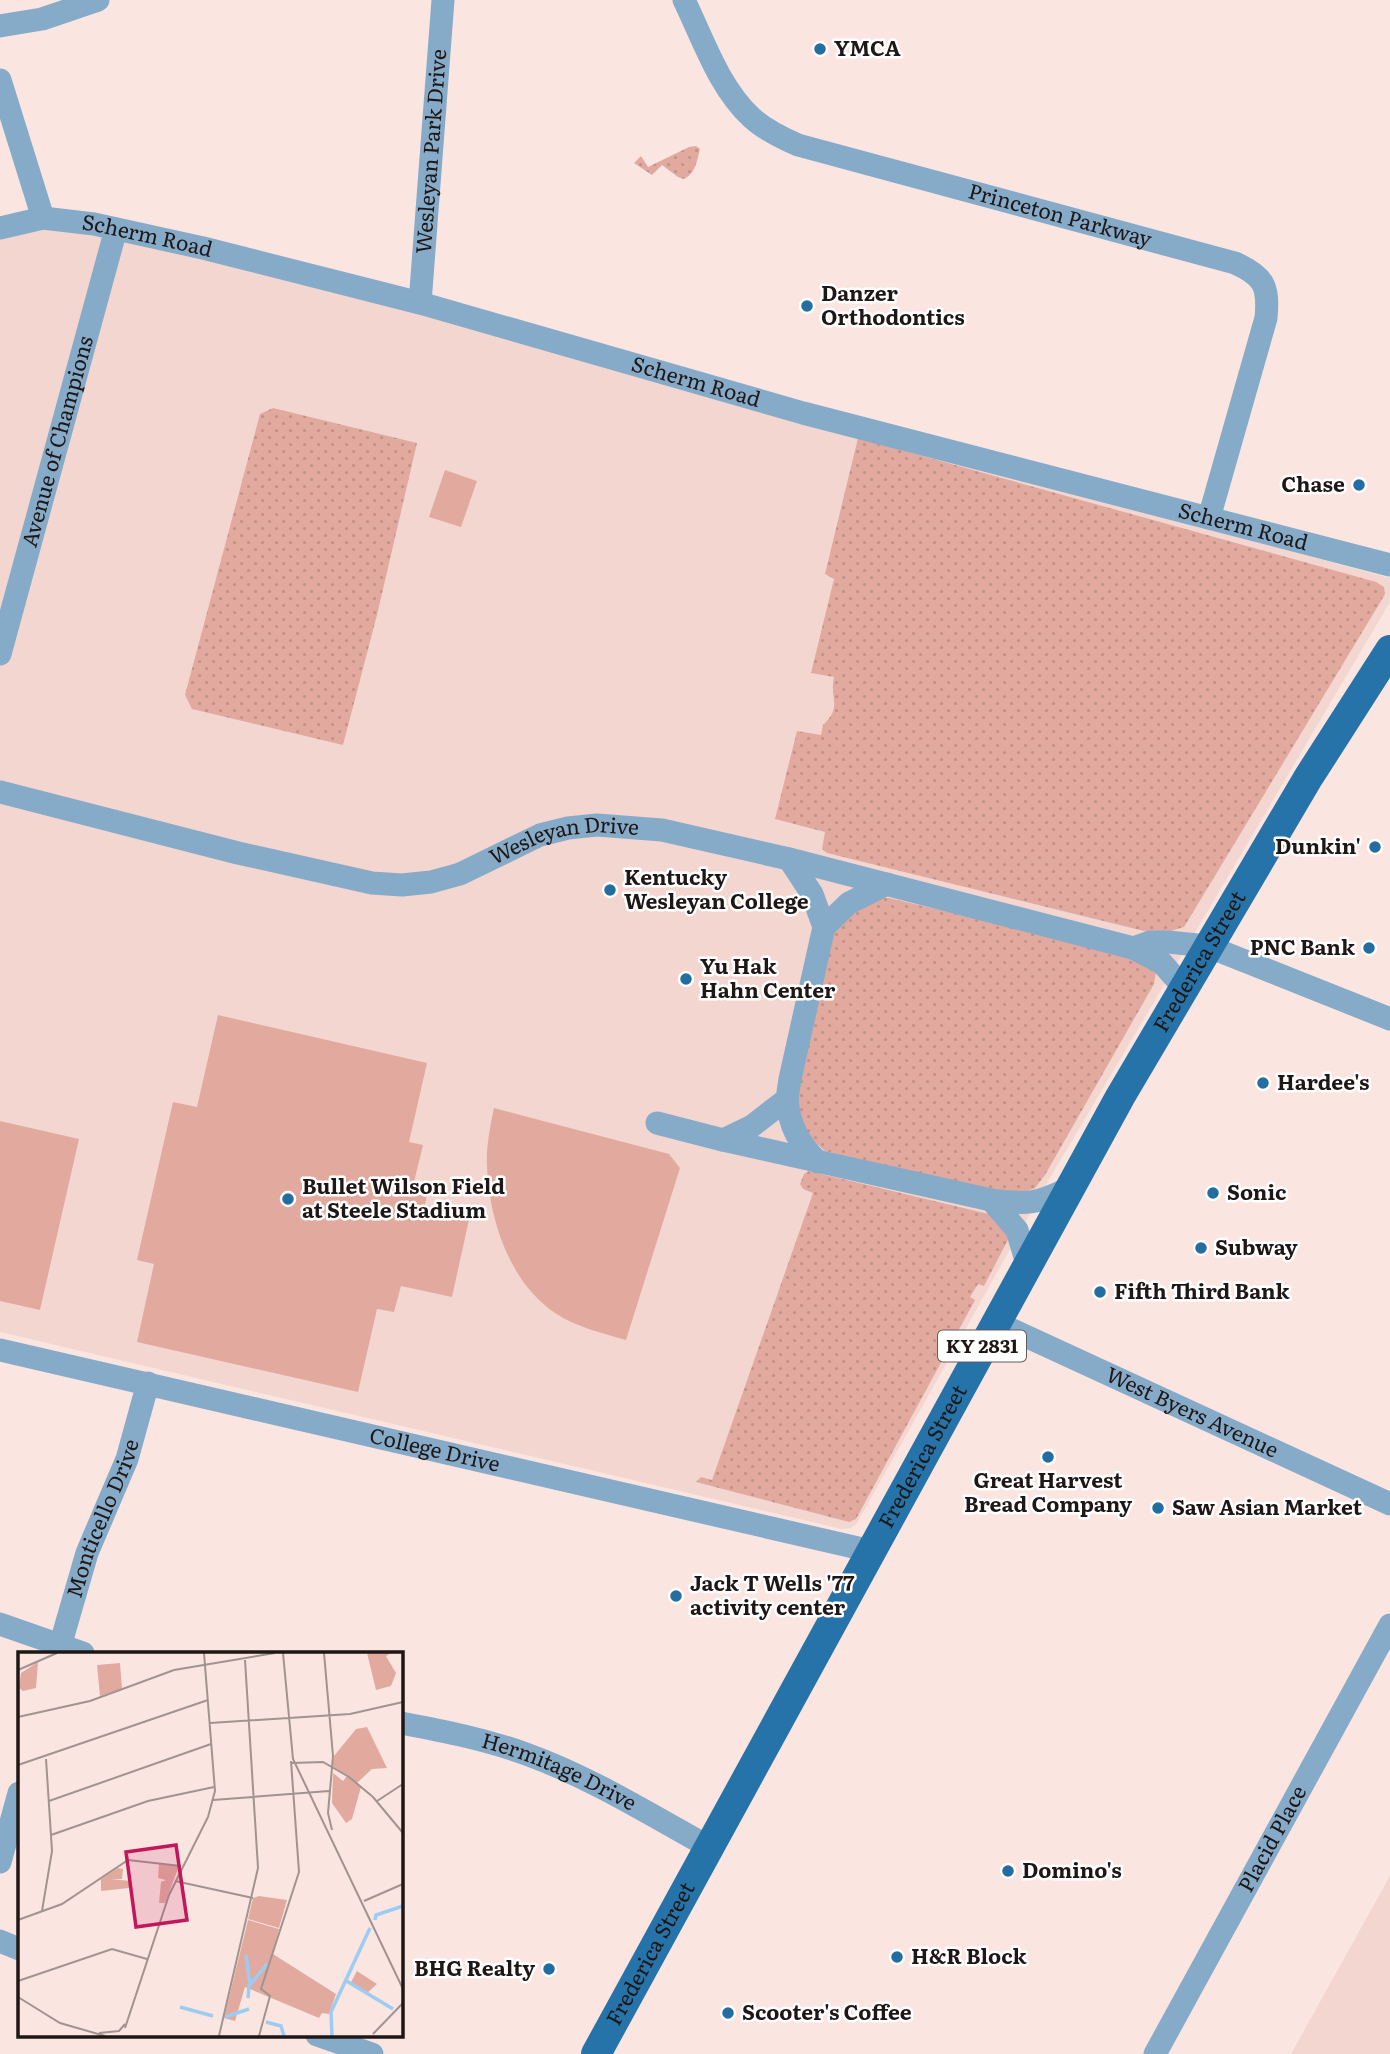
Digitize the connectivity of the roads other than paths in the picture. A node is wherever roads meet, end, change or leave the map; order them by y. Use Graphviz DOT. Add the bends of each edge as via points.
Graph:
graph roads {
  1 [pos="98,0"];
  2 [pos="443,0"];
  3 [pos="684,0"];
  4 [pos="0,26"];
  5 [pos="0,80"];
  6 [pos="43,218"];
  7 [pos="0,228"];
  8 [pos="116,229"];
  9 [pos="420,303"];
  10 [pos="1209,518"];
  11 [pos="1390,565"];
  12 [pos="1390,650"];
  13 [pos="0,654"];
  14 [pos="0,792"];
  15 [pos="789,859"];
  16 [pos="887,884"];
  17 [pos="824,927"];
  18 [pos="1207,946"];
  19 [pos="1133,948"];
  20 [pos="1183,987"];
  21 [pos="1390,1019"];
  22 [pos="787,1098"];
  23 [pos="657,1123"];
  24 [pos="723,1140"];
  25 [pos="818,1162"];
  26 [pos="1069,1188"];
  27 [pos="991,1200"];
  28 [pos="1027,1264"];
  29 [pos="995,1322"];
  30 [pos="0,1349"];
  31 [pos="148,1383"];
  32 [pos="1390,1504"];
  33 [pos="871,1551"];
  34 [pos="0,1624"];
  35 [pos="1390,1625"];
  36 [pos="59,1649"];
  37 [pos="77,1652"];
  38 [pos="402,1723"];
  39 [pos="18,1797"];
  40 [pos="709,1847"];
  41 [pos="0,1862"];
  42 [pos="0,1941"];
  43 [pos="18,1949"];
  44 [pos="320,2036"];
  45 [pos="372,2054"];
  46 [pos="596,2054"];
  47 [pos="1155,2054"];
  1 -- 4 [label="street" via="42,19"];
  2 -- 9 [label="street, Wesleyan Park Drive"];
  3 -- 10 [label="street, Princeton Parkway" via="733,96 774,134 798,145 1252,271 1266,290 1266,318"];
  5 -- 6 [label="street"];
  6 -- 7 [label="street, Scherm Road"];
  6 -- 8 [label="street, Scherm Road"];
  8 -- 9 [label="street, Scherm Road"];
  8 -- 13 [label="street, Avenue of Champions"];
  9 -- 10 [label="street, Scherm Road" via="803,413"];
  10 -- 11 [label="street, Scherm Road"];
  12 -- 18 [label="main road, Frederica Street / KY 2831"];
  14 -- 15 [label="street, Wesleyan Drive" via="372,883 431,882 460,874 540,835 597,825 663,830"];
  15 -- 16 [label="street, Wesleyan Drive"];
  15 -- 17 [label="street" via="812,894"];
  16 -- 17 [label="street" via="849,903"];
  16 -- 19 [label="street, Wesleyan Drive"];
  17 -- 22 [label="street"];
  18 -- 19 [label="street, Wesleyan Drive" via="1150,942"];
  18 -- 20 [label="main road, Frederica Street / KY 2831"];
  18 -- 21 [label="street, Wesleyan Drive"];
  19 -- 20 [label="street, Wesleyan Drive" via="1162,963"];
  20 -- 26 [label="main road, Frederica Street / KY 2831"];
  22 -- 24 [label="street" via="752,1126"];
  22 -- 25 [label="street" via="795,1134"];
  23 -- 24 [label="street"];
  24 -- 25 [label="street"];
  25 -- 27 [label="street"];
  26 -- 27 [label="street" via="1027,1204"];
  26 -- 28 [label="main road, Frederica Street / KY 2831"];
  27 -- 28 [label="street" via="1017,1230"];
  28 -- 29 [label="main road, Frederica Street / KY 2831"];
  29 -- 32 [label="street, West Byers Avenue"];
  29 -- 33 [label="main road, Frederica Street / KY 2831"];
  30 -- 31 [label="street, College Drive"];
  31 -- 33 [label="street, College Drive"];
  31 -- 36 [label="street, Monticello Drive" via="127,1460 87,1553"];
  33 -- 40 [label="main road, Frederica Street / KY 2831"];
  34 -- 36 [label="street"];
  35 -- 47 [label="street, Placid Place"];
  36 -- 37 [label="street"];
  38 -- 40 [label="street, Hermitage Drive" via="530,1755"];
  39 -- 41 [label="street"];
  40 -- 46 [label="main road, Frederica Street / KY 2831"];
  42 -- 43 [label="street"];
  44 -- 45 [label="street"];
}
